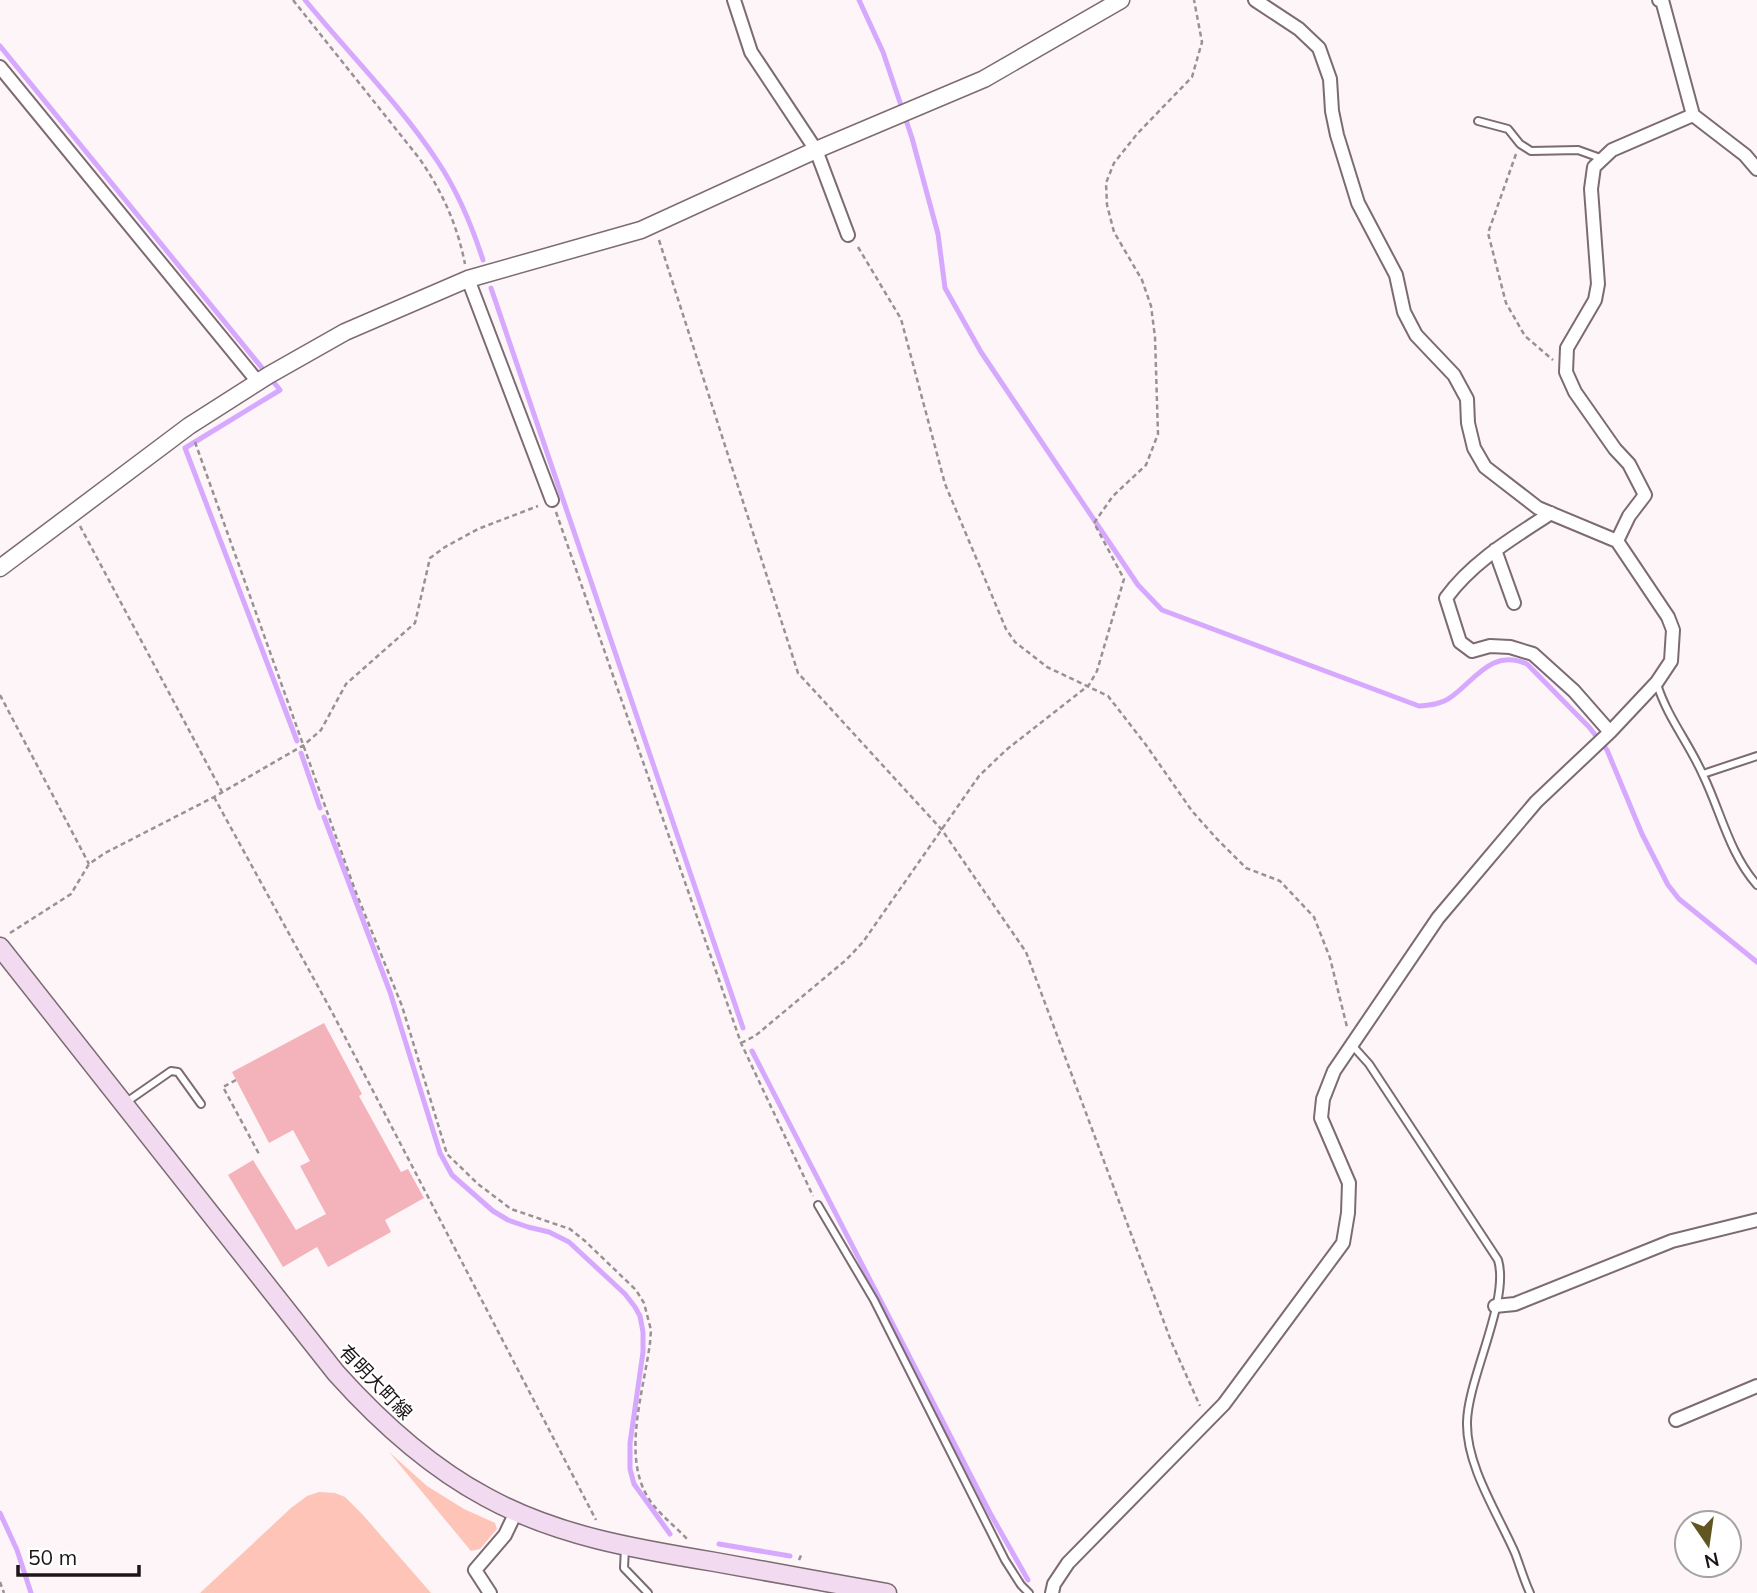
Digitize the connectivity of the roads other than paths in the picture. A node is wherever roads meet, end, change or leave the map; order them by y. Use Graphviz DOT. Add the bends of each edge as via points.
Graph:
graph roads {
  1 [pos="734,0"];
  2 [pos="1121,0"];
  3 [pos="1255,0"];
  4 [pos="1660,0"];
  5 [pos="0,67"];
  6 [pos="1693,115"];
  7 [pos="1478,121"];
  8 [pos="816,150"];
  9 [pos="1603,159"];
  10 [pos="1757,169"];
  11 [pos="848,235"];
  12 [pos="468,279"];
  13 [pos="258,382"];
  14 [pos="552,500"];
  15 [pos="1551,513"];
  16 [pos="1617,541"];
  17 [pos="1495,550"];
  18 [pos="0,568"];
  19 [pos="1514,603"];
  20 [pos="1657,682"];
  21 [pos="1610,732"];
  22 [pos="1757,756"];
  23 [pos="1703,774"];
  24 [pos="1757,886"];
  25 [pos="5,940"];
  26 [pos="1351,1044"];
  27 [pos="124,1104"];
  28 [pos="201,1104"];
  29 [pos="818,1205"];
  30 [pos="1757,1220"];
  31 [pos="1495,1307"];
  32 [pos="1757,1387"];
  33 [pos="1676,1420"];
  34 [pos="516,1512"];
  35 [pos="625,1546"];
  36 [pos="490,1593"];
  37 [pos="648,1593"];
  38 [pos="887,1593"];
  39 [pos="1029,1593"];
  40 [pos="1052,1593"];
  41 [pos="1530,1593"];
  1 -- 8 [label="street" via="751,52"];
  2 -- 8 [label="street" via="984,79"];
  3 -- 15 [label="street" via="1300,29 1319,48 1330,79 1337,135 1358,203 1396,275 1404,312 1416,335 1454,375 1467,399 1474,448 1485,467"];
  4 -- 6 [label="street"];
  5 -- 13 [label="street"];
  6 -- 9 [label="street" via="1612,150"];
  6 -- 10 [label="street"];
  7 -- 9 [label="lane" via="1508,129 1531,151 1578,150"];
  8 -- 11 [label="street"];
  8 -- 12 [label="street" via="641,230"];
  9 -- 16 [label="street" via="1594,167 1591,189 1598,284 1595,300 1567,348 1566,372 1645,495"];
  12 -- 13 [label="street" via="345,332"];
  12 -- 14 [label="street"];
  13 -- 18 [label="street" via="189,426"];
  15 -- 16 [label="street"];
  15 -- 17 [label="street"];
  16 -- 20 [label="street" via="1673,630 1671,661"];
  17 -- 19 [label="street"];
  17 -- 21 [label="street" via="1455,584 1446,598 1460,642 1472,651 1490,646 1533,654"];
  20 -- 21 [label="street"];
  20 -- 23 [label="lane" via="1664,706"];
  21 -- 26 [label="street" via="1536,802 1438,918"];
  22 -- 23 [label="lane"];
  23 -- 24 [label="lane" via="1727,836"];
  25 -- 27 [label="main road, 有明大町線"];
  26 -- 31 [label="lane" via="1370,1064 1493,1251 1500,1275"];
  26 -- 40 [label="street" via="1334,1071 1321,1118 1349,1183 1343,1243 1224,1404 1068,1563"];
  27 -- 28 [label="lane" via="171,1071 178,1072"];
  27 -- 34 [label="main road, 有明大町線" via="366,1406 436,1466"];
  29 -- 39 [label="lane" via="874,1300 1004,1560"];
  30 -- 31 [label="street" via="1672,1241 1515,1304"];
  31 -- 41 [label="lane" via="1469,1406 1468,1439"];
  32 -- 33 [label="street"];
  34 -- 35 [label="main road, 有明大町線"];
  34 -- 36 [label="street" via="505,1535 475,1570"];
  35 -- 37 [label="lane" via="624,1568"];
  35 -- 38 [label="main road, 有明大町線"];
}
